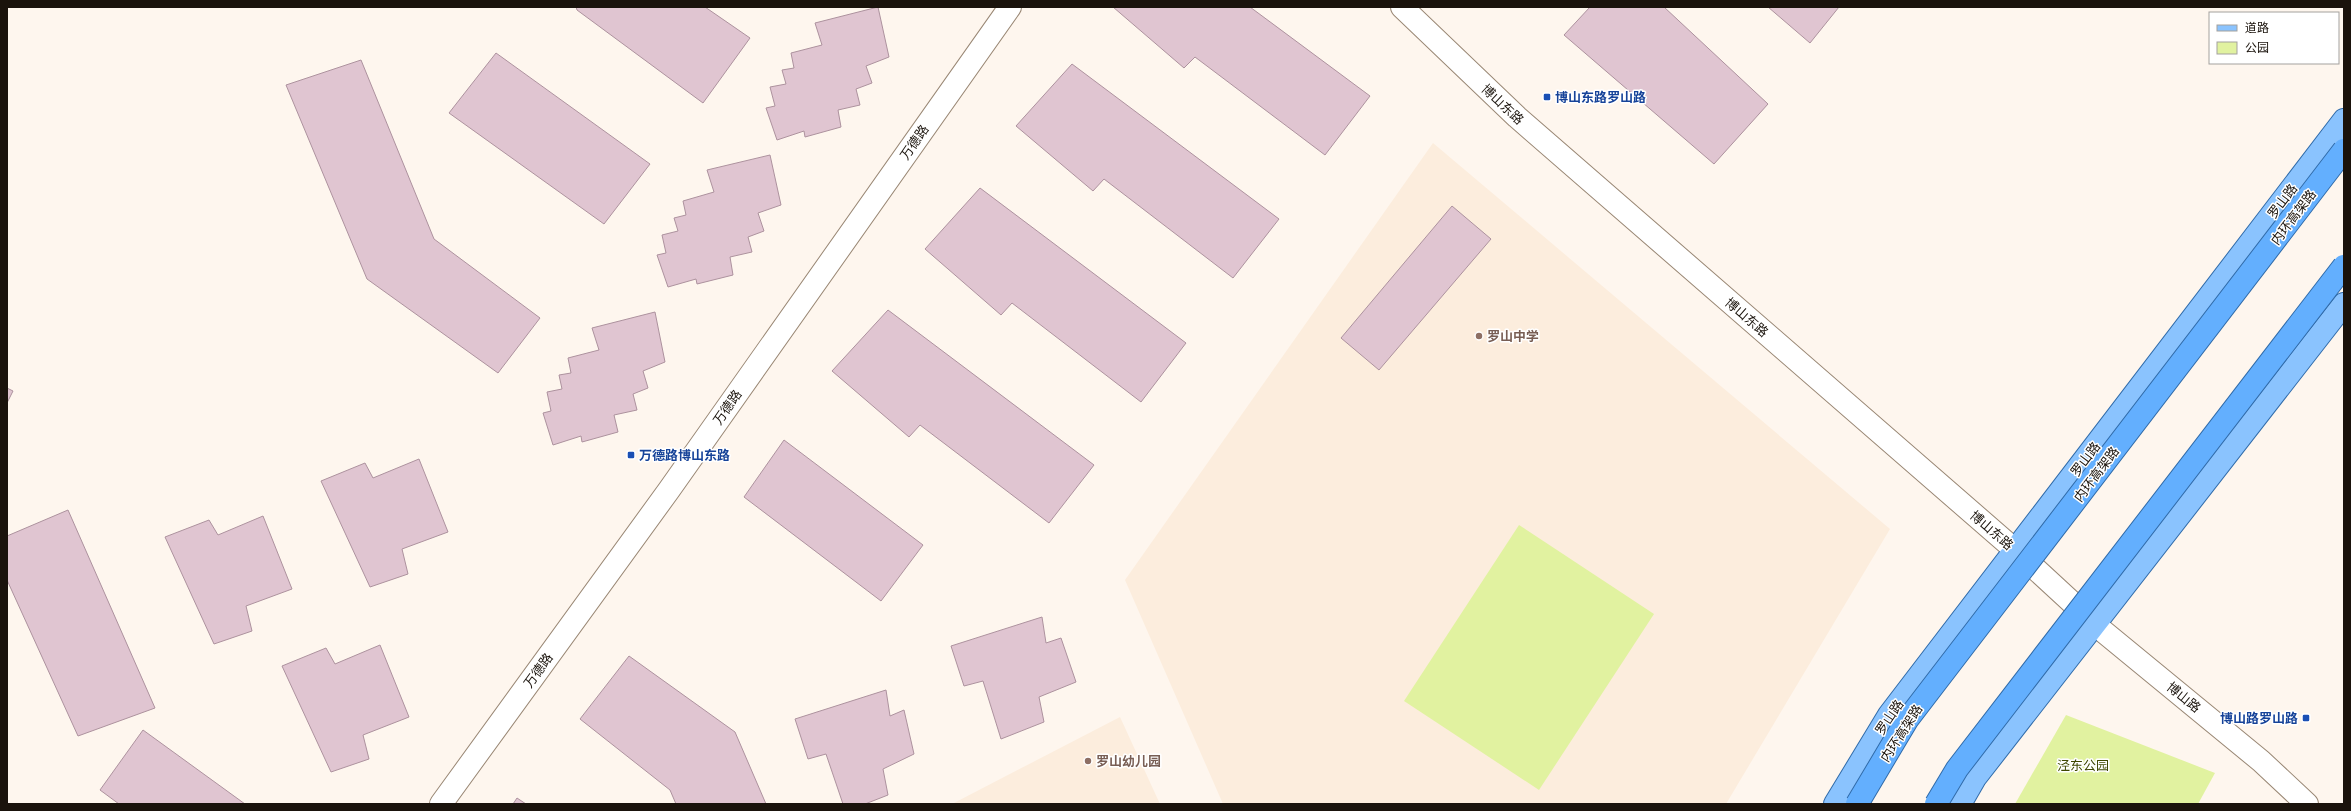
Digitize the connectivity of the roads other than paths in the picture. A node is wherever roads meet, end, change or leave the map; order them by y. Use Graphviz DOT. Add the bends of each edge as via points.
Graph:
graph roads {
  1 [pos="1010,7"];
  2 [pos="1402,7"];
  3 [pos="2344,120"];
  4 [pos="2344,150"];
  5 [pos="2344,266"];
  6 [pos="2344,304"];
  7 [pos="2015,550"];
  8 [pos="2096,623"];
  9 [pos="441,804"];
  10 [pos="1835,804"];
  11 [pos="1857,804"];
  12 [pos="1936,804"];
  13 [pos="1960,804"];
  14 [pos="2307,804"];
  1 -- 9 [label="street, 万德路" via="669,490"];
  2 -- 7 [label="street, 博山东路" via="1517,117"];
  3 -- 7 [label="main road, 罗山路"];
  4 -- 11 [label="highway, 内环高架路, bridge" via="1907,720"];
  5 -- 12 [label="highway, bridge" via="1957,769"];
  6 -- 8 [label="main road"];
  7 -- 8 [label="street, 博山东路"];
  7 -- 10 [label="main road, 罗山路" via="1889,715"];
  8 -- 13 [label="main road" via="1975,778"];
  8 -- 14 [label="street, 博山路" via="2261,761"];
}
